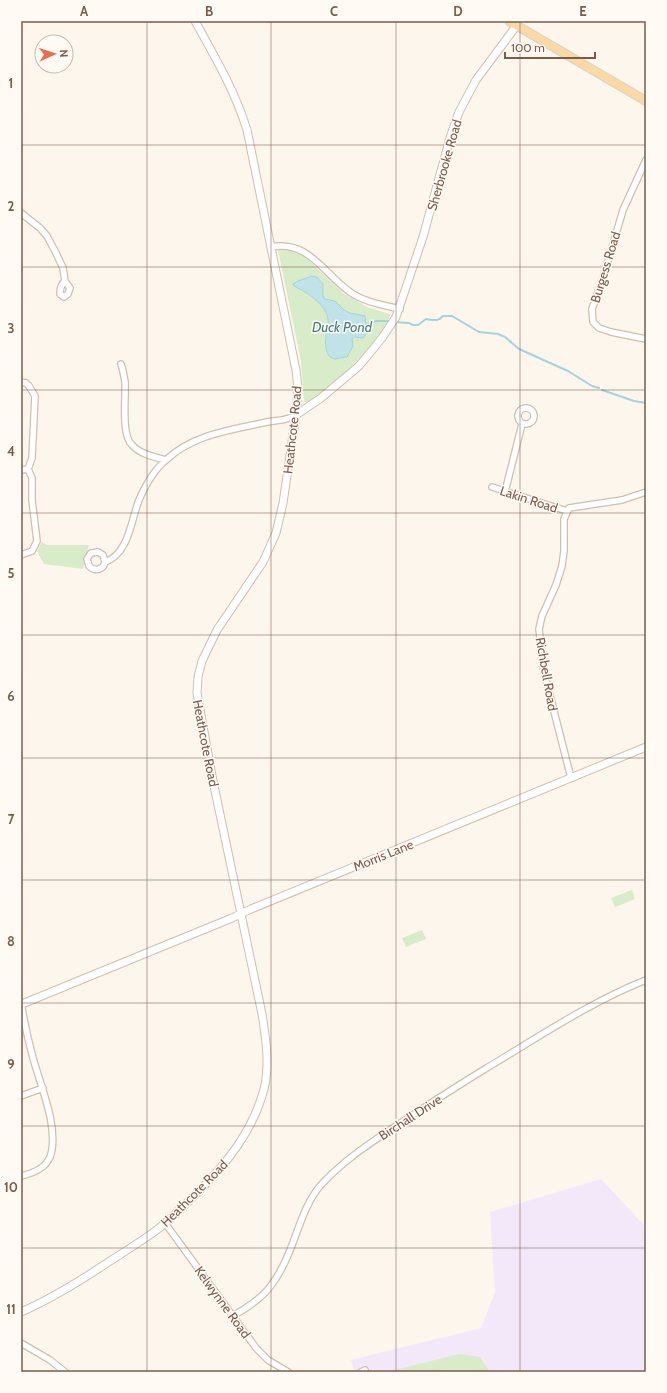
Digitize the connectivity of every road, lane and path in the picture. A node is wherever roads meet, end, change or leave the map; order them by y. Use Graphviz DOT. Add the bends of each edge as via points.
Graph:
graph roads {
  1 [pos="195,21"];
  2 [pos="509,21"];
  3 [pos="517,25"];
  4 [pos="646,101"];
  5 [pos="646,160"];
  6 [pos="21,213"];
  7 [pos="272,247"];
  8 [pos="65,281"];
  9 [pos="400,309"];
  10 [pos="646,339"];
  11 [pos="121,364"];
  12 [pos="21,382"];
  13 [pos="296,415"];
  14 [pos="522,424"];
  15 [pos="166,460"];
  16 [pos="28,469"];
  17 [pos="21,470"];
  18 [pos="492,486"];
  19 [pos="505,492"];
  20 [pos="646,492"];
  21 [pos="567,511"];
  22 [pos="21,555"];
  23 [pos="105,562"];
  24 [pos="646,747"];
  25 [pos="571,778"];
  26 [pos="240,914"];
  27 [pos="646,980"];
  28 [pos="21,1003"];
  29 [pos="43,1088"];
  30 [pos="21,1096"];
  31 [pos="21,1176"];
  32 [pos="165,1223"];
  33 [pos="21,1312"];
  34 [pos="233,1316"];
  35 [pos="21,1342"];
  36 [pos="65,1372"];
  37 [pos="288,1372"];
  1 -- 7 [label="street, Heathcote Road" via="224,72 240,109"];
  2 -- 3 [label="main road"];
  3 -- 4 [label="main road"];
  3 -- 9 [label="street, Sherbrooke Road" via="476,80 459,112"];
  5 -- 10 [label="street, Burgess Road" via="623,210 592,309 594,322 599,328"];
  6 -- 8 [label="street" via="47,236 63,268"];
  7 -- 9 [label="street" via="301,249 351,293 375,303"];
  7 -- 13 [label="street, Heathcote Road" via="296,370"];
  9 -- 13 [label="street, Sherbrooke Road" via="382,338 359,366"];
  11 -- 15 [label="street" via="125,381 125,430 129,441 137,450"];
  12 -- 16 [label="street" via="29,386 35,396 32,458"];
  13 -- 15 [label="street" via="290,419 195,440"];
  13 -- 26 [label="street, Heathcote Road" via="283,503 276,532 263,562 217,630 202,661 198,677 199,713"];
  14 -- 19 [label="street"];
  15 -- 23 [label="street" via="145,488 120,551"];
  16 -- 17 [label="street"];
  16 -- 22 [label="street" via="32,478 37,541 32,552"];
  18 -- 19 [label="street, Lakin Road"];
  19 -- 21 [label="street, Lakin Road"];
  20 -- 21 [label="street" via="622,500 569,508"];
  21 -- 25 [label="street, Richbell Road" via="564,519 562,566 539,629 544,672"];
  24 -- 25 [label="street, Morris Lane"];
  25 -- 26 [label="street, Morris Lane"];
  26 -- 28 [label="street, Morris Lane"];
  26 -- 32 [label="street, Heathcote Road" via="265,1031 267,1064 264,1088 259,1105 240,1143 216,1174"];
  27 -- 34 [label="street, Birchall Drive" via="600,1001 542,1034 436,1099 360,1151 335,1172 314,1196 279,1274 259,1299"];
  28 -- 29 [label="street" via="29,1043"];
  29 -- 30 [label="street"];
  29 -- 31 [label="street" via="51,1125 50,1157 36,1172"];
  32 -- 33 [label="street, Heathcote Road" via="84,1278"];
  32 -- 34 [label="street, Kelwynne Road"];
  34 -- 37 [label="street, Kelwynne Road" via="256,1348 268,1360"];
  35 -- 36 [label="street"];
}
